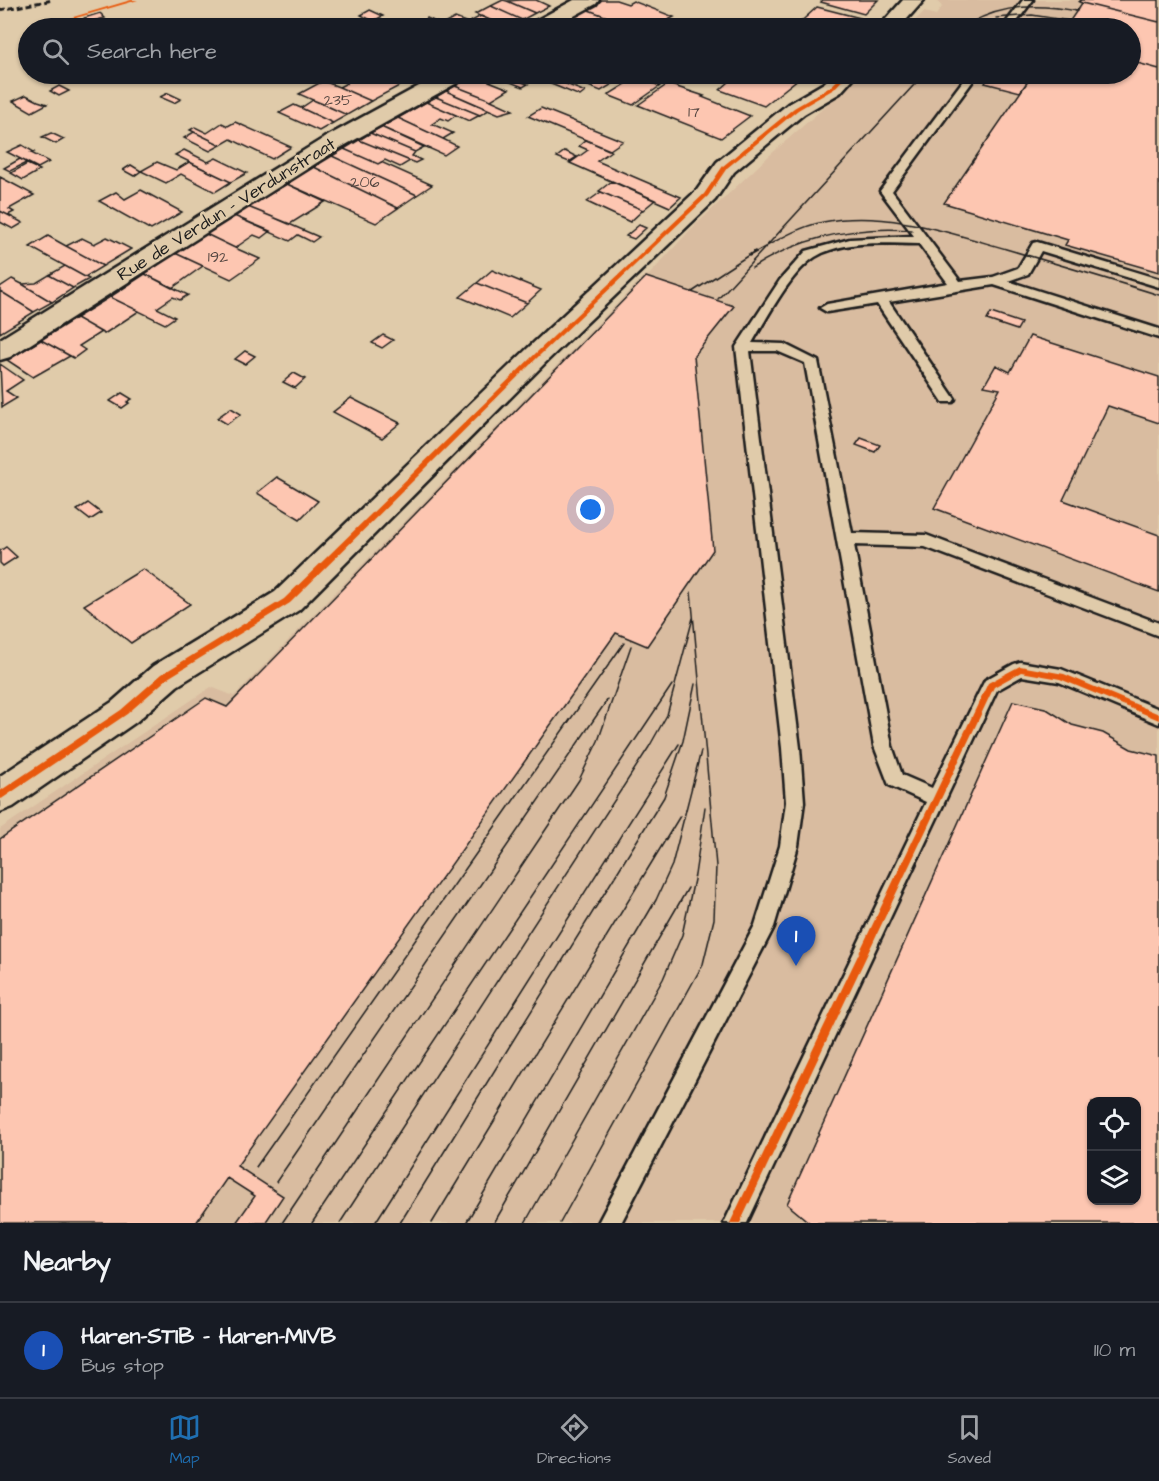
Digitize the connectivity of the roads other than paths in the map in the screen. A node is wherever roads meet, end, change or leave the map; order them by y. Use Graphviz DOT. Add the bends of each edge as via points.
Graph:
graph roads {
  1 [pos="589,0"];
  2 [pos="914,0"];
  3 [pos="1029,0"];
  4 [pos="556,18"];
  5 [pos="897,18"];
  6 [pos="1015,18"];
  7 [pos="438,84"];
  8 [pos="836,84"];
  9 [pos="966,84"];
  10 [pos="920,240"];
  11 [pos="995,281"];
  12 [pos="1159,283"];
  13 [pos="957,285"];
  14 [pos="881,298"];
  15 [pos="827,308"];
  16 [pos="1159,334"];
  17 [pos="743,346"];
  18 [pos="0,351"];
  19 [pos="948,399"];
  20 [pos="845,539"];
  21 [pos="1159,630"];
  22 [pos="1159,717"];
  23 [pos="0,796"];
  24 [pos="937,799"];
  25 [pos="609,1223"];
  26 [pos="735,1223"];
  1 -- 4 [label="street"];
  2 -- 5 [label="street"];
  3 -- 6 [label="lane"];
  7 -- 18 [label="street, Rue de Verdun - Verdunstraat" via="332,143"];
  8 -- 23 [label="street" via="796,109 725,167 706,195 287,601 165,675 124,712"];
  9 -- 10 [label="lane" via="886,191"];
  10 -- 13 [label="lane"];
  10 -- 17 [label="lane" via="837,245 809,255 762,312"];
  11 -- 12 [label="lane" via="1023,271 1037,246"];
  11 -- 13 [label="lane"];
  11 -- 16 [label="lane"];
  13 -- 14 [label="lane"];
  14 -- 15 [label="lane"];
  14 -- 19 [label="lane"];
  17 -- 20 [label="lane" via="779,347 811,361"];
  17 -- 25 [label="lane" via="792,759 795,802 789,846 764,927"];
  20 -- 21 [label="lane" via="926,541"];
  20 -- 24 [label="lane" via="883,746 894,780"];
  22 -- 24 [label="lane" via="1061,676 1020,669 991,685"];
  24 -- 26 [label="lane"];
}
